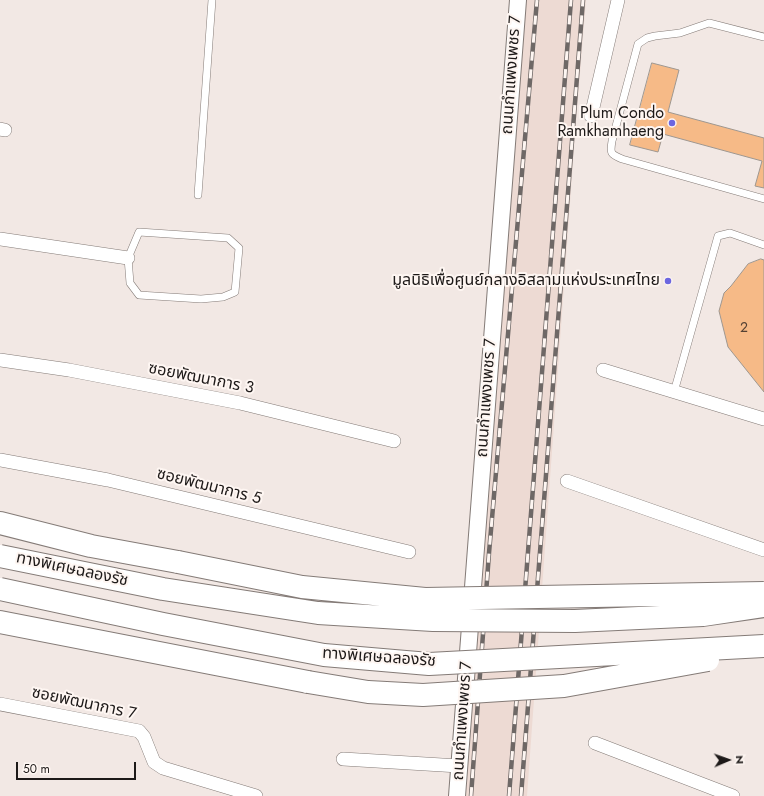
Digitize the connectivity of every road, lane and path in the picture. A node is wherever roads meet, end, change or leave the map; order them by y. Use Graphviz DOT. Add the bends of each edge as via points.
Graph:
graph roads {
  1 [pos="212,0"];
  2 [pos="518,0"];
  3 [pos="618,0"];
  4 [pos="764,37"];
  5 [pos="591,116"];
  6 [pos="198,195"];
  7 [pos="764,199"];
  8 [pos="0,239"];
  9 [pos="764,245"];
  10 [pos="128,258"];
  11 [pos="0,360"];
  12 [pos="603,370"];
  13 [pos="674,392"];
  14 [pos="764,419"];
  15 [pos="394,441"];
  16 [pos="0,460"];
  17 [pos="567,481"];
  18 [pos="0,523"];
  19 [pos="764,550"];
  20 [pos="409,552"];
  21 [pos="0,556"];
  22 [pos="0,589"];
  23 [pos="764,593"];
  24 [pos="764,606"];
  25 [pos="0,622"];
  26 [pos="764,646"];
  27 [pos="764,650"];
  28 [pos="0,704"];
  29 [pos="595,743"];
  30 [pos="343,760"];
  31 [pos="459,766"];
  32 [pos="252,795"];
  33 [pos="457,796"];
  34 [pos="733,796"];
  1 -- 6 [label="lane"];
  2 -- 31 [label="street, ถนนกำแพงเพชร 7"];
  3 -- 5 [label="street"];
  4 -- 7 [label="lane" via="710,23 680,33 647,38 638,44 611,151 613,155 622,159"];
  8 -- 10 [label="street"];
  9 -- 13 [label="lane" via="730,233 718,236"];
  10 -- 10 [label="lane" via="139,232 228,238 239,248 235,292 223,297 201,299 139,295 130,283"];
  11 -- 15 [label="street, ซอยพัฒนาการ 3" via="69,370 240,403"];
  12 -- 13 [label="street"];
  13 -- 14 [label="street"];
  16 -- 20 [label="street, ซอยพัฒนาการ 5" via="108,480"];
  17 -- 19 [label="street"];
  18 -- 23 [label="highway, bridge" via="91,546 302,587 425,599"];
  21 -- 24 [label="highway, ทางพิเศษฉลองรัช, bridge" via="163,589 318,613 433,620 575,621 703,615"];
  22 -- 26 [label="highway, ทางพิเศษฉลองรัช, bridge" via="324,655 429,664"];
  25 -- 27 [label="highway, bridge" via="308,682 368,692 423,695 564,686"];
  28 -- 32 [label="street, ซอยพัฒนาการ 7" via="139,731 154,762 163,768"];
  29 -- 34 [label="street"];
  30 -- 31 [label="street"];
  31 -- 33 [label="street, ถนนกำแพงเพชร 7"];
}
